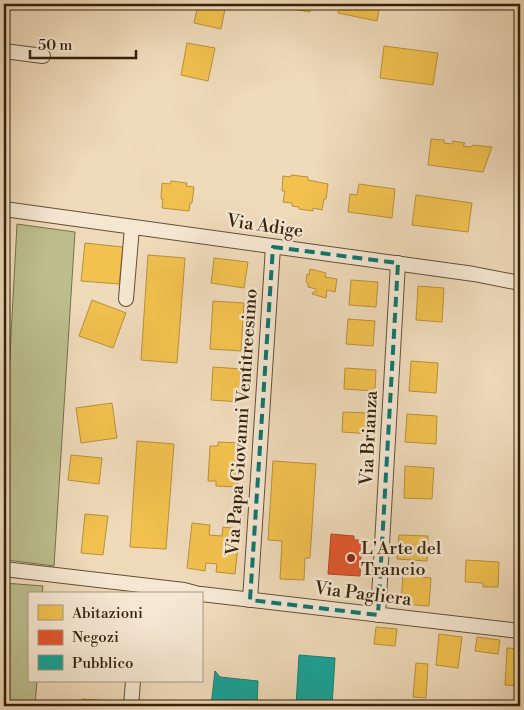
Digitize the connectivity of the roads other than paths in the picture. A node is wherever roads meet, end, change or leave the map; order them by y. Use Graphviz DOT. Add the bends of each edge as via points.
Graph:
graph roads {
  1 [pos="4,51"];
  2 [pos="43,56"];
  3 [pos="4,209"];
  4 [pos="132,227"];
  5 [pos="273,246"];
  6 [pos="398,264"];
  7 [pos="520,283"];
  8 [pos="126,299"];
  9 [pos="11,570"];
  10 [pos="138,590"];
  11 [pos="169,592"];
  12 [pos="202,594"];
  13 [pos="250,600"];
  14 [pos="378,615"];
  15 [pos="520,631"];
  16 [pos="133,682"];
  17 [pos="131,706"];
  1 -- 2 [label="street"];
  3 -- 4 [label="street, Via Adige"];
  4 -- 5 [label="street, Via Adige"];
  4 -- 8 [label="street"];
  5 -- 6 [label="street, Via Adige"];
  5 -- 13 [label="street, Via Papa Giovanni Ventitreesimo"];
  6 -- 7 [label="street, Via Adige"];
  6 -- 14 [label="street, Via Brianza"];
  9 -- 10 [label="street, Via Pagliera"];
  10 -- 11 [label="street, Via Pagliera"];
  12 -- 13 [label="street, Via Pagliera"];
  13 -- 14 [label="street, Via Pagliera"];
  14 -- 15 [label="street, Via Pagliera"];
  16 -- 17 [label="street"];
}
